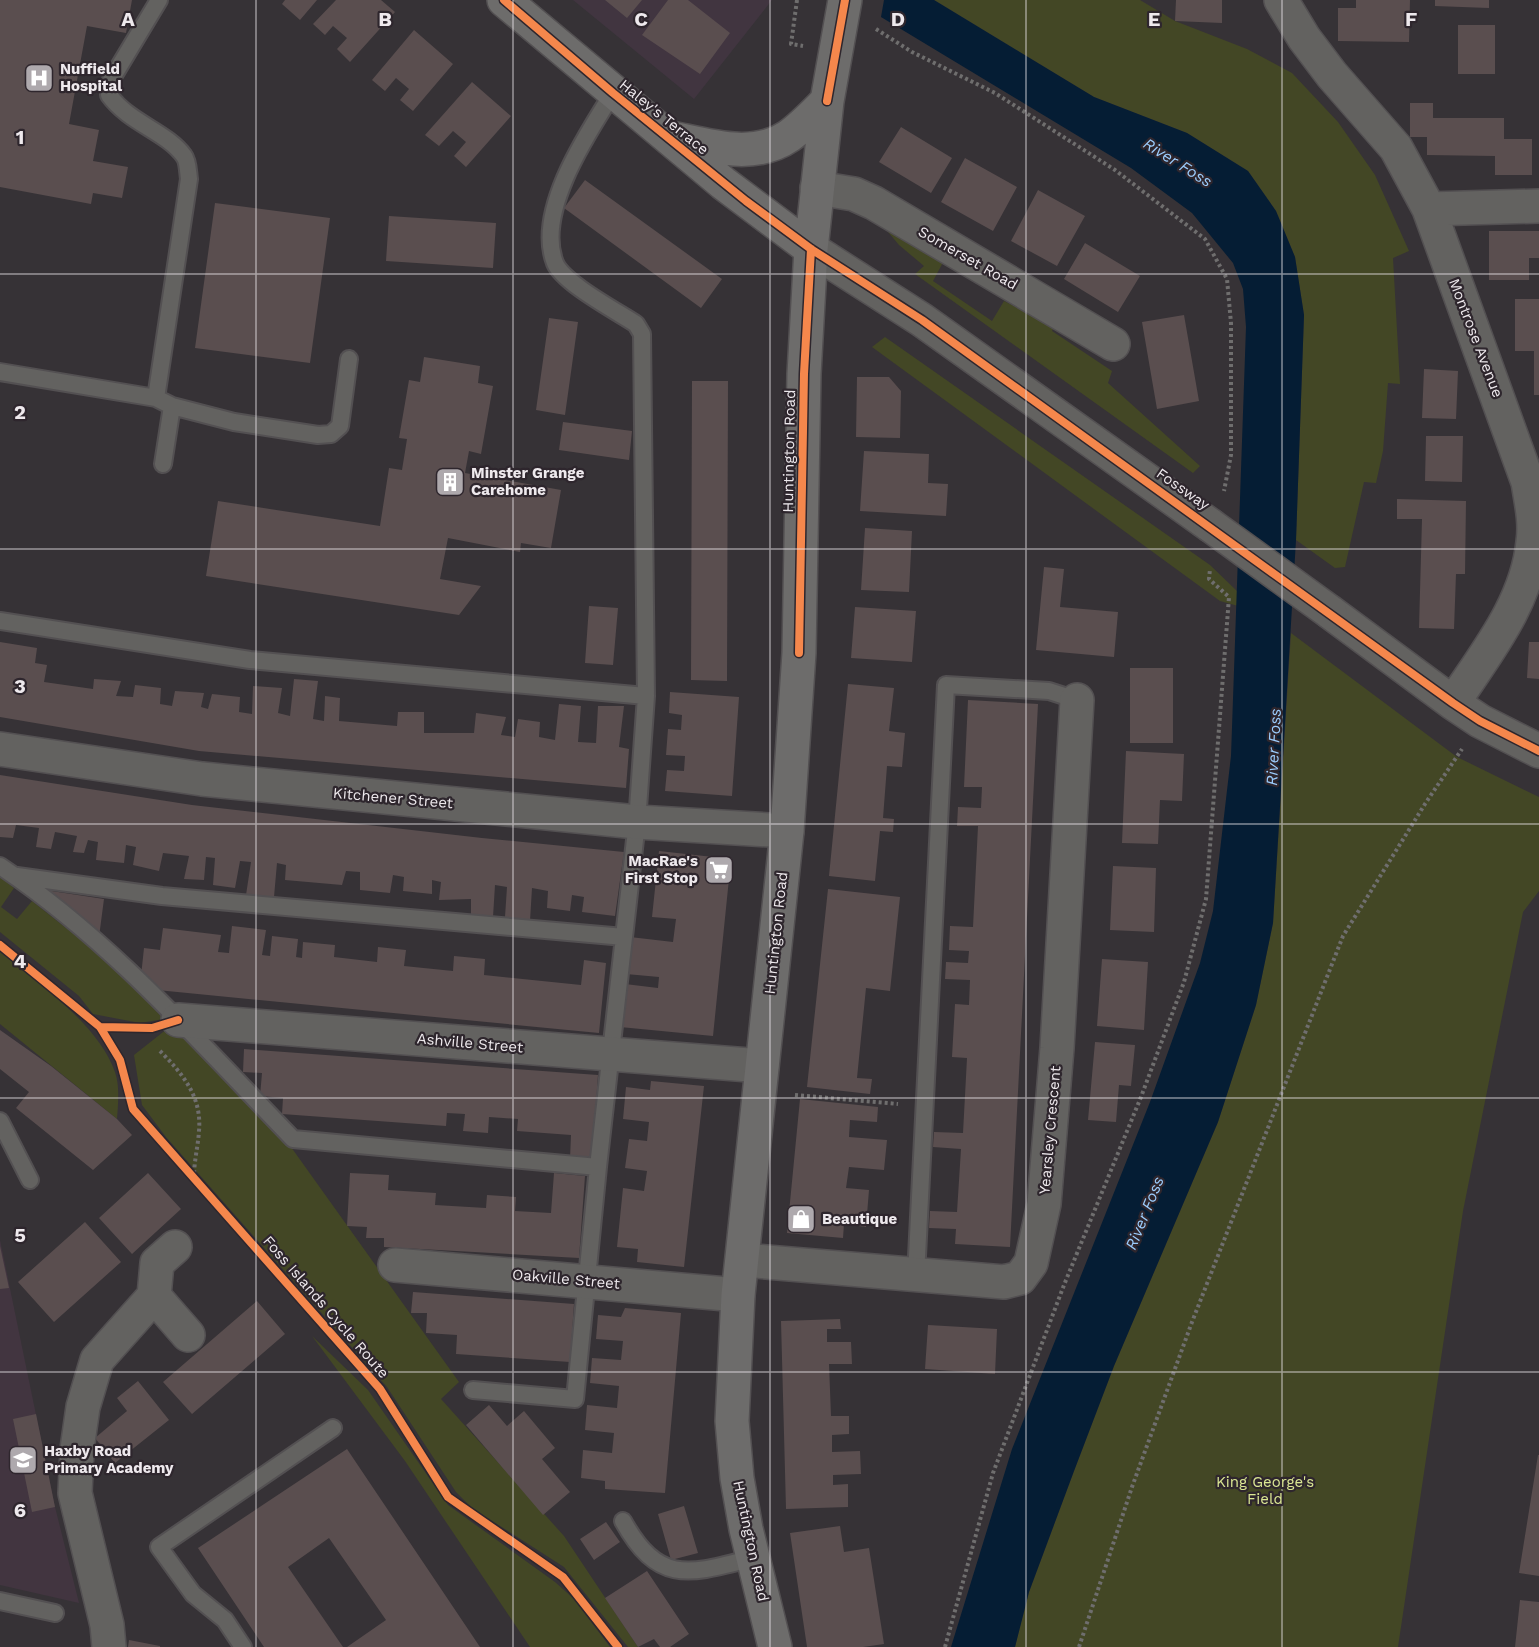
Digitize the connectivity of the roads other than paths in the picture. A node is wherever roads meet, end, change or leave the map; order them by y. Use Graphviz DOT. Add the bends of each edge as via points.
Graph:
graph roads {
  1 [pos="159,0"];
  2 [pos="504,0"];
  3 [pos="1288,4"];
  4 [pos="844,5"];
  5 [pos="613,93"];
  6 [pos="827,101"];
  7 [pos="667,137"];
  8 [pos="817,188"];
  9 [pos="1539,206"];
  10 [pos="1429,209"];
  11 [pos="811,249"];
  12 [pos="1113,344"];
  13 [pos="348,359"];
  14 [pos="0,372"];
  15 [pos="156,398"];
  16 [pos="172,406"];
  17 [pos="164,464"];
  18 [pos="1536,512"];
  19 [pos="0,621"];
  20 [pos="646,696"];
  21 [pos="1077,700"];
  22 [pos="1453,703"];
  23 [pos="0,749"];
  24 [pos="1539,751"];
  25 [pos="637,822"];
  26 [pos="787,831"];
  27 [pos="7,871"];
  28 [pos="624,937"];
  29 [pos="178,1020"];
  30 [pos="613,1054"];
  31 [pos="760,1079"];
  32 [pos="0,1122"];
  33 [pos="598,1167"];
  34 [pos="30,1180"];
  35 [pos="175,1247"];
  36 [pos="743,1260"];
  37 [pos="395,1265"];
  38 [pos="916,1275"];
  39 [pos="588,1281"];
  40 [pos="738,1295"];
  41 [pos="154,1296"];
  42 [pos="188,1335"];
  43 [pos="473,1390"];
  44 [pos="333,1428"];
  45 [pos="623,1521"];
  46 [pos="753,1558"];
  47 [pos="0,1601"];
  48 [pos="55,1613"];
  49 [pos="109,1647"];
  50 [pos="243,1647"];
  51 [pos="775,1647"];
  1 -- 15 [label="lane" via="111,80 109,95 120,110 185,157 189,179"];
  2 -- 5 [label="street, Haley's Terrace"];
  3 -- 10 [label="street, Montrose Avenue" via="1332,75 1396,148"];
  4 -- 6 [label="street, Huntington Road"];
  5 -- 7 [label="street, Haley's Terrace"];
  5 -- 20 [label="lane" via="582,141 559,193 552,239 555,264 574,284 636,324 642,334"];
  6 -- 7 [label="street" via="790,135 764,146 743,150 719,148"];
  6 -- 8 [label="street, Huntington Road"];
  7 -- 11 [label="street, Haley's Terrace"];
  8 -- 11 [label="street, Huntington Road"];
  8 -- 12 [label="street, Somerset Road" via="854,194 874,203"];
  9 -- 10 [label="street"];
  10 -- 18 [label="street, Montrose Avenue" via="1476,344 1518,448"];
  11 -- 22 [label="street, Fossway, bridge" via="1216,512 1330,612"];
  11 -- 26 [label="street, Huntington Road" via="804,374 799,653"];
  13 -- 16 [label="lane" via="340,426 332,434 234,422"];
  14 -- 15 [label="lane"];
  15 -- 16 [label="lane"];
  16 -- 17 [label="lane"];
  18 -- 22 [label="street, Montrose Avenue" via="1533,542 1514,608"];
  19 -- 20 [label="lane" via="250,660"];
  20 -- 25 [label="lane"];
  21 -- 38 [label="street, Yearsley Crescent" via="1056,1070 1044,1204 1031,1263 1020,1278 1004,1282"];
  21 -- 38 [label="lane" via="1049,691 946,684"];
  22 -- 24 [label="street, Fossway"];
  23 -- 25 [label="street, Kitchener Street" via="202,779"];
  25 -- 26 [label="street, Kitchener Street"];
  25 -- 28 [label="lane"];
  26 -- 31 [label="street, Huntington Road"];
  27 -- 28 [label="lane" via="162,896"];
  27 -- 29 [label="lane" via="82,928"];
  28 -- 30 [label="lane"];
  29 -- 30 [label="street, Ashville Street"];
  29 -- 33 [label="lane" via="293,1139"];
  30 -- 31 [label="street, Ashville Street"];
  30 -- 33 [label="lane"];
  31 -- 36 [label="street, Huntington Road"];
  32 -- 34 [label="lane"];
  33 -- 39 [label="lane"];
  35 -- 41 [label="street" via="157,1263"];
  36 -- 38 [label="street, Yearsley Crescent"];
  36 -- 40 [label="street, Huntington Road"];
  37 -- 39 [label="street, Oakville Street"];
  39 -- 40 [label="street, Oakville Street"];
  39 -- 43 [label="lane" via="575,1399"];
  40 -- 46 [label="street, Huntington Road" via="732,1421 737,1478"];
  41 -- 42 [label="street"];
  41 -- 49 [label="street" via="97,1360 83,1407 77,1449 75,1493 108,1625"];
  44 -- 50 [label="lane" via="159,1547 193,1594 225,1620"];
  45 -- 46 [label="lane" via="636,1545 669,1569 706,1569"];
  46 -- 51 [label="street, Huntington Road"];
  47 -- 48 [label="lane"];
}
